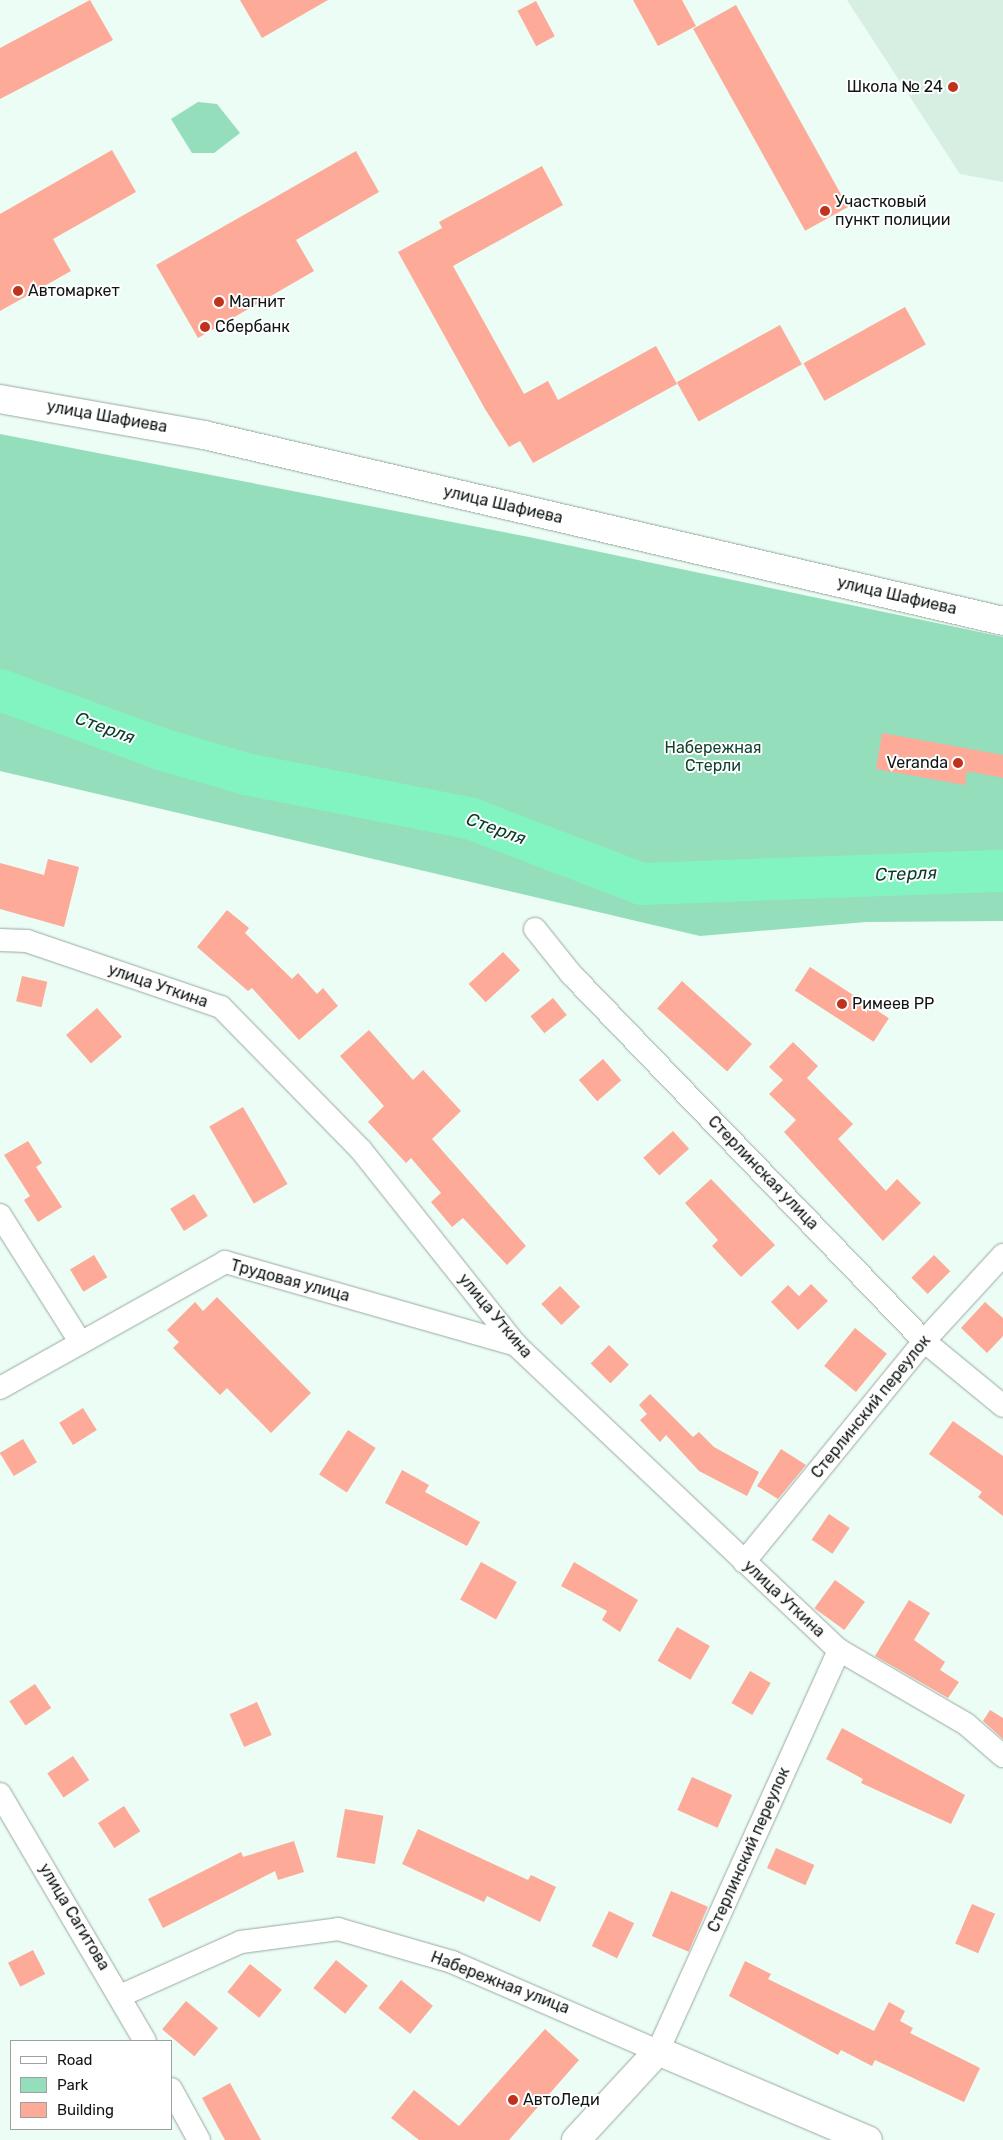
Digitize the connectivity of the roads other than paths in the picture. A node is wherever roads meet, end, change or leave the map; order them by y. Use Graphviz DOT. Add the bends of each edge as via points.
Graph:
graph roads {
  1 [pos="0,399"];
  2 [pos="1003,621"];
  3 [pos="535,929"];
  4 [pos="0,940"];
  5 [pos="0,1215"];
  6 [pos="1003,1255"];
  7 [pos="924,1341"];
  8 [pos="81,1342"];
  9 [pos="516,1345"];
  10 [pos="0,1388"];
  11 [pos="1003,1406"];
  12 [pos="744,1562"];
  13 [pos="839,1650"];
  14 [pos="1003,1756"];
  15 [pos="0,1794"];
  16 [pos="120,1996"];
  17 [pos="144,2040"];
  18 [pos="658,2051"];
  19 [pos="172,2091"];
  20 [pos="199,2140"];
  21 [pos="576,2140"];
  22 [pos="868,2140"];
  1 -- 2 [label="street, улица Шафиева" via="204,435"];
  3 -- 7 [label="street, Стерлинская улица" via="571,974"];
  4 -- 9 [label="street, улица Уткина" via="27,941 221,1008 361,1150"];
  5 -- 8 [label="street"];
  6 -- 7 [label="street, Стерлинский переулок"];
  7 -- 11 [label="street, Стерлинская улица"];
  7 -- 12 [label="street, Стерлинский переулок"];
  8 -- 9 [label="street, Трудовая улица" via="225,1262"];
  8 -- 10 [label="street, Трудовая улица"];
  9 -- 12 [label="street, улица Уткина"];
  12 -- 13 [label="street, улица Уткина"];
  13 -- 14 [label="street, улица Уткина" via="966,1724"];
  13 -- 18 [label="street, Стерлинский переулок"];
  15 -- 16 [label="street, улица Сагитова"];
  16 -- 17 [label="street, улица Сагитова"];
  16 -- 18 [label="street, Набережная улица" via="242,1942 338,1929 452,1962"];
  18 -- 21 [label="street"];
  18 -- 22 [label="street, Набережная улица"];
  19 -- 20 [label="street"];
}
